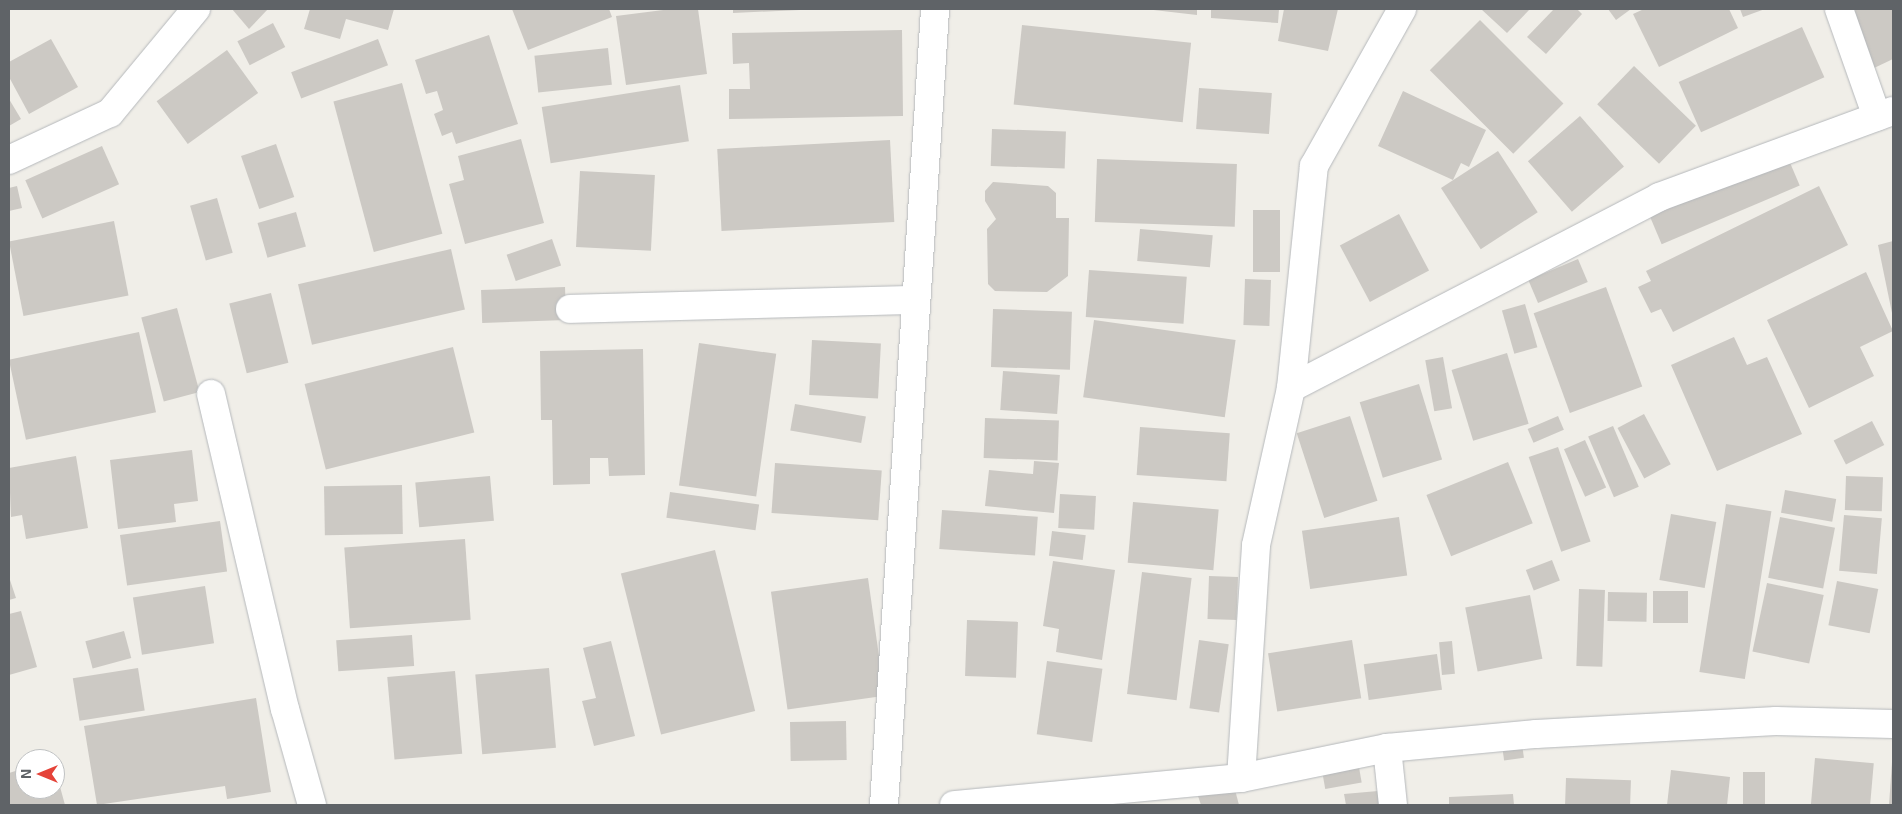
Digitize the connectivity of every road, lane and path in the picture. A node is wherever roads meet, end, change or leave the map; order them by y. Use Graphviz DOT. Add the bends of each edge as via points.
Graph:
graph roads {
  1 [pos="196,9"];
  2 [pos="935,9"];
  3 [pos="1402,9"];
  4 [pos="1839,9"];
  5 [pos="1885,114"];
  6 [pos="9,160"];
  7 [pos="915,300"];
  8 [pos="570,309"];
  9 [pos="1291,388"];
  10 [pos="211,394"];
  11 [pos="1893,724"];
  12 [pos="1387,748"];
  13 [pos="1241,778"];
  14 [pos="312,805"];
  15 [pos="884,805"];
  16 [pos="954,805"];
  17 [pos="1393,805"];
  1 -- 6 [label="street" via="110,113"];
  2 -- 7 [label="street"];
  3 -- 9 [label="street" via="1314,166"];
  4 -- 5 [label="street"];
  5 -- 9 [label="street" via="1659,197"];
  7 -- 8 [label="street"];
  7 -- 15 [label="street"];
  9 -- 13 [label="street" via="1256,545"];
  10 -- 14 [label="street" via="285,709"];
  11 -- 12 [label="street" via="1776,721 1536,734"];
  12 -- 13 [label="street"];
  12 -- 17 [label="street"];
  13 -- 16 [label="street"];
}
